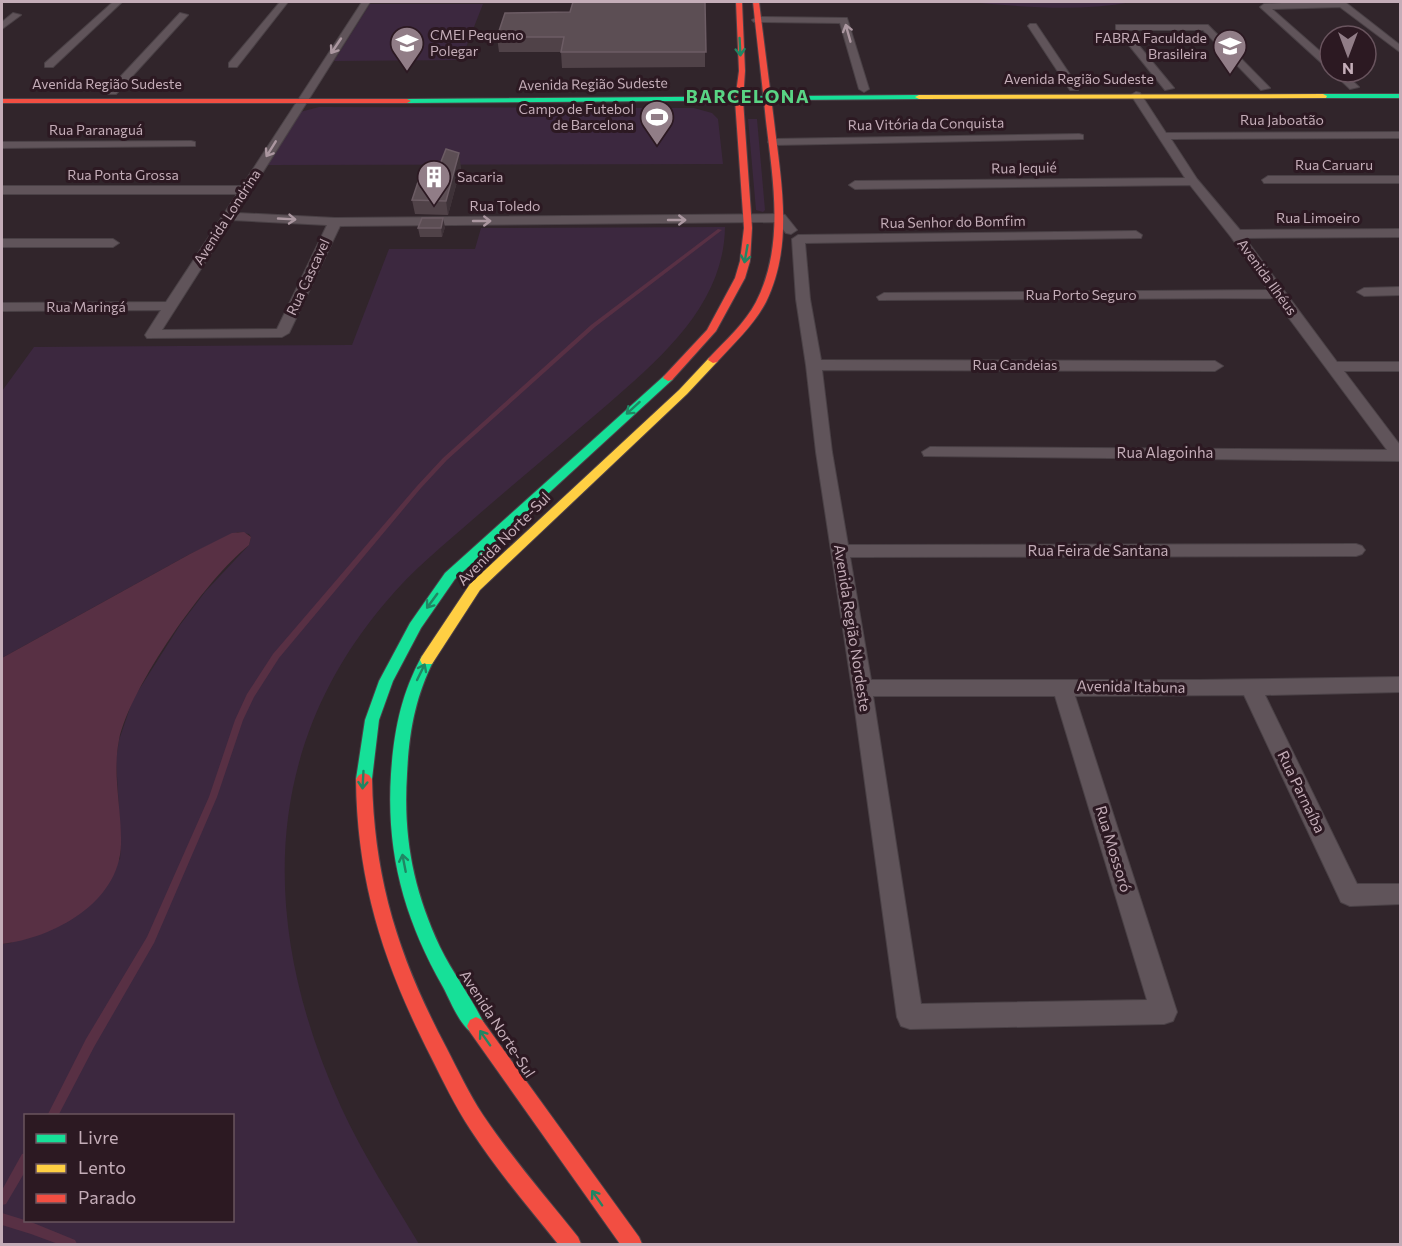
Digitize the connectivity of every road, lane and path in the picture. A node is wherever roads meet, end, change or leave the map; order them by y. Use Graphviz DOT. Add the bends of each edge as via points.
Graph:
graph roads {
  1 [pos="118,2"];
  2 [pos="284,2"];
  3 [pos="366,2"];
  4 [pos="740,2"];
  5 [pos="756,2"];
  6 [pos="16,15"];
  7 [pos="183,15"];
  8 [pos="757,21"];
  9 [pos="1368,24"];
  10 [pos="2,26"];
  11 [pos="1033,26"];
  12 [pos="1378,31"];
  13 [pos="1401,49"];
  14 [pos="1318,54"];
  15 [pos="49,65"];
  16 [pos="233,65"];
  17 [pos="741,76"];
  18 [pos="1351,84"];
  19 [pos="772,85"];
  20 [pos="1354,87"];
  21 [pos="1401,87"];
  22 [pos="1074,88"];
  23 [pos="1169,88"];
  24 [pos="1265,88"];
  25 [pos="864,89"];
  26 [pos="696,91"];
  27 [pos="112,92"];
  28 [pos="2,93"];
  29 [pos="806,94"];
  30 [pos="305,95"];
  31 [pos="740,95"];
  32 [pos="1136,95"];
  33 [pos="590,96"];
  34 [pos="1401,96"];
  35 [pos="2,100"];
  36 [pos="710,100"];
  37 [pos="740,115"];
  38 [pos="771,116"];
  39 [pos="1401,135"];
  40 [pos="1163,136"];
  41 [pos="1079,137"];
  42 [pos="774,142"];
  43 [pos="191,144"];
  44 [pos="2,145"];
  45 [pos="1269,180"];
  46 [pos="1401,180"];
  47 [pos="1194,181"];
  48 [pos="855,185"];
  49 [pos="2,190"];
  50 [pos="244,190"];
  51 [pos="229,216"];
  52 [pos="781,218"];
  53 [pos="747,219"];
  54 [pos="334,222"];
  55 [pos="1401,233"];
  56 [pos="1236,234"];
  57 [pos="1136,235"];
  58 [pos="798,239"];
  59 [pos="2,243"];
  60 [pos="113,243"];
  61 [pos="1401,291"];
  62 [pos="1364,292"];
  63 [pos="1278,294"];
  64 [pos="884,297"];
  65 [pos="170,306"];
  66 [pos="2,307"];
  67 [pos="152,335"];
  68 [pos="814,365"];
  69 [pos="1215,366"];
  70 [pos="1401,366"];
  71 [pos="1332,367"];
  72 [pos="930,452"];
  73 [pos="1400,455"];
  74 [pos="1356,550"];
  75 [pos="840,551"];
  76 [pos="1401,684"];
  77 [pos="1062,686"];
  78 [pos="862,688"];
  79 [pos="1252,689"];
  80 [pos="1401,894"];
  81 [pos="910,1017"];
  82 [pos="571,1245"];
  83 [pos="632,1245"];
  1 -- 15 [label="street"];
  2 -- 16 [label="street"];
  3 -- 30 [label="street, Avenida Londrina, one-way"];
  4 -- 17 [label="main road, Avenida Norte-Sul, one-way"];
  5 -- 8 [label="main road, Avenida Norte-Sul"];
  6 -- 10 [label="street"];
  7 -- 27 [label="street"];
  8 -- 19 [label="main road, Avenida Norte-Sul"];
  25 -- 8 [label="street, one-way" via="844,20"];
  9 -- 14 [label="street" via="1342,4 1264,7"];
  11 -- 22 [label="street"];
  12 -- 13 [label="street"];
  17 -- 26 [label="main road"];
  17 -- 31 [label="main road, Avenida Norte-Sul"];
  18 -- 20 [label="street"];
  19 -- 29 [label="main road, Avenida Região Sudeste"];
  19 -- 29 [label="main road"];
  19 -- 31 [label="main road, Avenida Região Sudeste"];
  19 -- 38 [label="main road, Avenida Norte-Sul"];
  20 -- 21 [label="main road, Avenida Região Sudeste"];
  20 -- 24 [label="main road, Avenida Região Sudeste"];
  22 -- 23 [label="main road, Avenida Região Sudeste"];
  22 -- 25 [label="main road, Avenida Região Sudeste"];
  23 -- 24 [label="main road, Avenida Região Sudeste"];
  23 -- 24 [label="street" via="1119,27 1205,27"];
  25 -- 29 [label="main road, Avenida Região Sudeste"];
  26 -- 31 [label="main road, Avenida Região Sudeste"];
  26 -- 33 [label="main road, Avenida Região Sudeste"];
  27 -- 28 [label="main road, Avenida Região Sudeste"];
  27 -- 30 [label="main road, Avenida Região Sudeste"];
  29 -- 32 [label="main road, Avenida Região Sudeste"];
  29 -- 38 [label="main road" via="786,103"];
  30 -- 33 [label="main road, Avenida Região Sudeste"];
  30 -- 35 [label="main road, Avenida Região Sudeste"];
  30 -- 50 [label="street, Avenida Londrina, one-way"];
  31 -- 36 [label="main road, Avenida Região Sudeste"];
  31 -- 37 [label="main road, Avenida Norte-Sul"];
  32 -- 34 [label="main road, Avenida Região Sudeste"];
  32 -- 40 [label="street, Avenida Ilhéus"];
  33 -- 36 [label="main road, Avenida Região Sudeste"];
  36 -- 37 [label="main road" via="730,103"];
  37 -- 53 [label="main road, Avenida Norte-Sul"];
  38 -- 42 [label="main road, Avenida Norte-Sul"];
  39 -- 40 [label="street, Rua Jaboatão"];
  40 -- 47 [label="street, Avenida Ilhéus"];
  41 -- 42 [label="street, Rua Vitória da Conquista"];
  42 -- 52 [label="main road, Avenida Norte-Sul"];
  43 -- 44 [label="street, Rua Paranaguá"];
  45 -- 46 [label="street, Rua Caruaru"];
  47 -- 48 [label="street, Rua Jequié"];
  47 -- 56 [label="street, Avenida Ilhéus"];
  49 -- 50 [label="street, Rua Ponta Grossa"];
  50 -- 51 [label="street, Avenida Londrina"];
  51 -- 54 [label="street, Rua Toledo, one-way"];
  51 -- 65 [label="street, Avenida Londrina"];
  52 -- 53 [label="street, Rua Toledo"];
  52 -- 58 [label="street"];
  83 -- 52 [label="main road, Avenida Norte-Sul, one-way" via="521,1091 439,964 406,877 401,849 397,815 400,734 420,672 475,586 683,392 749,320 772,279"];
  54 -- 53 [label="street, Rua Toledo, one-way"];
  53 -- 82 [label="main road, Avenida Norte-Sul, one-way" via="740,278 722,314 697,349 450,576 427,606 388,676 372,718 362,811 376,903 393,959 428,1036 476,1121"];
  54 -- 67 [label="street, Rua Cascavel" via="282,333"];
  55 -- 56 [label="street, Rua Limoeiro"];
  56 -- 63 [label="street, Avenida Ilhéus"];
  57 -- 58 [label="street, Rua Senhor do Bomfim"];
  58 -- 68 [label="street, Avenida Região Nordeste"];
  59 -- 60 [label="street"];
  61 -- 62 [label="street"];
  63 -- 64 [label="street, Rua Porto Seguro"];
  63 -- 71 [label="street, Avenida Ilhéus"];
  65 -- 66 [label="street, Rua Maringá"];
  65 -- 67 [label="street, Avenida Londrina"];
  68 -- 69 [label="street, Rua Candeias"];
  68 -- 75 [label="street, Avenida Região Nordeste"];
  70 -- 71 [label="street"];
  71 -- 73 [label="street, Avenida Ilhéus"];
  72 -- 73 [label="street, Rua Alagoinha"];
  74 -- 75 [label="street, Rua Feira de Santana"];
  75 -- 78 [label="street, Avenida Região Nordeste"];
  76 -- 79 [label="street, Avenida Itabuna"];
  77 -- 78 [label="street, Avenida Itabuna"];
  77 -- 79 [label="street, Avenida Itabuna"];
  77 -- 81 [label="street, Rua Mossoró" via="1164,1012"];
  78 -- 81 [label="street, Avenida Região Nordeste"];
  79 -- 80 [label="street, Rua Parnaíba" via="1350,895"];
}
